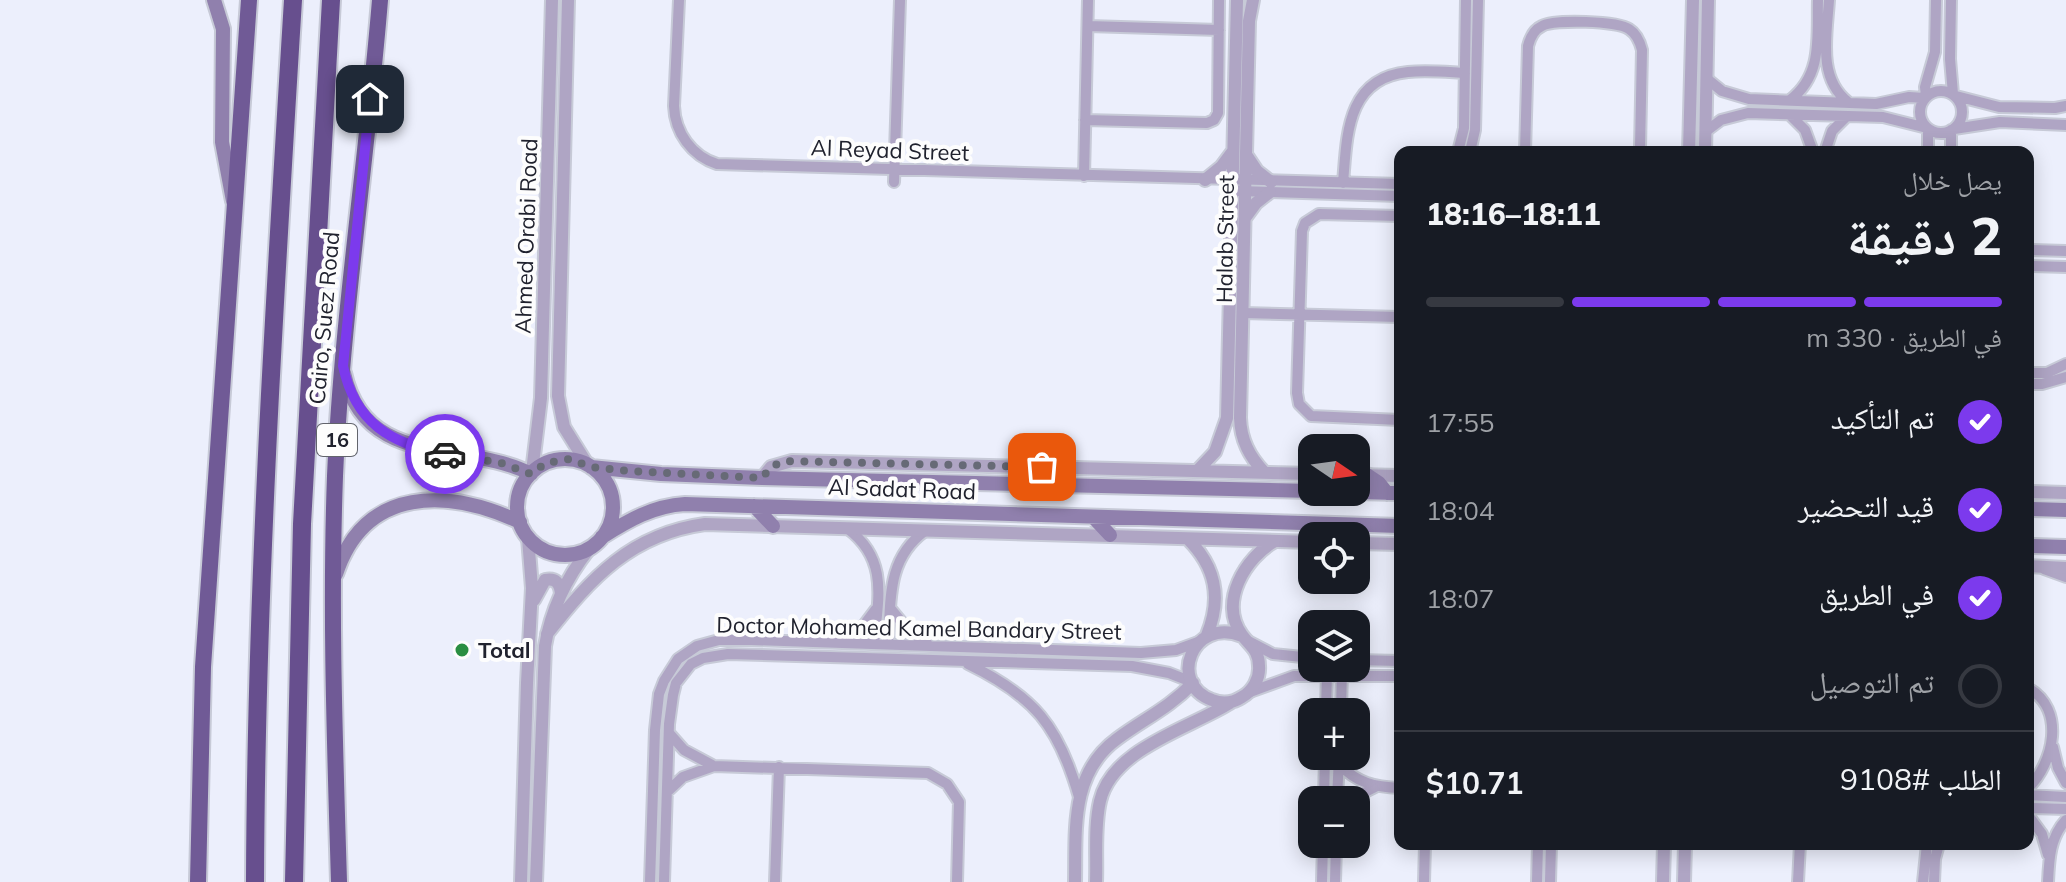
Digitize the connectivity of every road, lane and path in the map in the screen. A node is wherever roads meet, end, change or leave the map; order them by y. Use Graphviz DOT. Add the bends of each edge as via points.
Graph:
graph roads {
  1 [pos="214,0"];
  2 [pos="249,0"];
  3 [pos="293,0"];
  4 [pos="331,0"];
  5 [pos="380,0"];
  6 [pos="552,0"];
  7 [pos="568,0"];
  8 [pos="679,0"];
  9 [pos="900,0"];
  10 [pos="1088,0"];
  11 [pos="1219,0"];
  12 [pos="1237,0"];
  13 [pos="1253,0"];
  14 [pos="1466,0"];
  15 [pos="1478,0"];
  16 [pos="1680,0"];
  17 [pos="1693,0"];
  18 [pos="1708,0"];
  19 [pos="1818,0"];
  20 [pos="1829,0"];
  21 [pos="1936,0"];
  22 [pos="1951,0"];
  23 [pos="1693,18"];
  24 [pos="1088,26"];
  25 [pos="1219,30"];
  26 [pos="1465,73"];
  27 [pos="1706,78"];
  28 [pos="1810,78"];
  29 [pos="1829,78"];
  30 [pos="1954,95"];
  31 [pos="1925,97"];
  32 [pos="1741,98"];
  33 [pos="1790,100"];
  34 [pos="1849,103"];
  35 [pos="2066,106"];
  36 [pos="1740,114"];
  37 [pos="1790,115"];
  38 [pos="1846,117"];
  39 [pos="1085,120"];
  40 [pos="2066,125"];
  41 [pos="1927,129"];
  42 [pos="1952,130"];
  43 [pos="1705,132"];
  44 [pos="1810,140"];
  45 [pos="1828,140"];
  46 [pos="1460,146"];
  47 [pos="1471,146"];
  48 [pos="1525,146"];
  49 [pos="1640,146"];
  50 [pos="1689,146"];
  51 [pos="1705,146"];
  52 [pos="1812,146"];
  53 [pos="1826,146"];
  54 [pos="1928,146"];
  55 [pos="1951,146"];
  56 [pos="1233,151"];
  57 [pos="1247,156"];
  58 [pos="894,176"];
  59 [pos="1084,176"];
  60 [pos="1205,180"];
  61 [pos="1343,183"];
  62 [pos="1394,184"];
  63 [pos="1239,186"];
  64 [pos="1270,187"];
  65 [pos="1394,196"];
  66 [pos="235,208"];
  67 [pos="1394,216"];
  68 [pos="1245,218"];
  69 [pos="2034,250"];
  70 [pos="2066,251"];
  71 [pos="2034,266"];
  72 [pos="2066,267"];
  73 [pos="1243,313"];
  74 [pos="1299,314"];
  75 [pos="1394,317"];
  76 [pos="543,337"];
  77 [pos="558,337"];
  78 [pos="2066,364"];
  79 [pos="343,366"];
  80 [pos="2034,373"];
  81 [pos="2066,377"];
  82 [pos="2034,384"];
  83 [pos="1394,420"];
  84 [pos="589,466"];
  85 [pos="1198,470"];
  86 [pos="1264,472"];
  87 [pos="532,473"];
  88 [pos="1298,473"];
  89 [pos="1370,475"];
  90 [pos="1394,476"];
  91 [pos="762,478"];
  92 [pos="1370,479"];
  93 [pos="1394,490"];
  94 [pos="1298,491"];
  95 [pos="1370,491"];
  96 [pos="2034,492"];
  97 [pos="2066,493"];
  98 [pos="754,506"];
  99 [pos="2034,509"];
  100 [pos="2066,510"];
  101 [pos="1094,518"];
  102 [pos="520,522"];
  103 [pos="1298,523"];
  104 [pos="1370,525"];
  105 [pos="773,526"];
  106 [pos="1394,526"];
  107 [pos="848,529"];
  108 [pos="925,531"];
  109 [pos="1110,535"];
  110 [pos="602,537"];
  111 [pos="528,538"];
  112 [pos="1188,539"];
  113 [pos="1275,541"];
  114 [pos="1298,542"];
  115 [pos="1370,543"];
  116 [pos="1394,544"];
  117 [pos="2034,546"];
  118 [pos="2066,547"];
  119 [pos="589,549"];
  120 [pos="2034,566"];
  121 [pos="2034,566"];
  122 [pos="2066,568"];
  123 [pos="2066,577"];
  124 [pos="332,589"];
  125 [pos="561,594"];
  126 [pos="531,605"];
  127 [pos="877,607"];
  128 [pos="890,608"];
  129 [pos="547,634"];
  130 [pos="1203,639"];
  131 [pos="1246,639"];
  132 [pos="752,640"];
  133 [pos="835,642"];
  134 [pos="874,644"];
  135 [pos="888,644"];
  136 [pos="933,646"];
  137 [pos="751,654"];
  138 [pos="1298,657"];
  139 [pos="1370,660"];
  140 [pos="963,661"];
  141 [pos="1394,661"];
  142 [pos="1370,674"];
  143 [pos="1298,676"];
  144 [pos="1394,676"];
  145 [pos="1192,682"];
  146 [pos="1250,692"];
  147 [pos="2034,693"];
  148 [pos="1232,702"];
  149 [pos="526,710"];
  150 [pos="541,710"];
  151 [pos="669,733"];
  152 [pos="2051,743"];
  153 [pos="714,766"];
  154 [pos="779,767"];
  155 [pos="1348,770"];
  156 [pos="2034,781"];
  157 [pos="2066,783"];
  158 [pos="1375,787"];
  159 [pos="1394,788"];
  160 [pos="1370,790"];
  161 [pos="667,792"];
  162 [pos="2034,795"];
  163 [pos="1079,797"];
  164 [pos="2066,797"];
  165 [pos="2034,808"];
  166 [pos="2066,809"];
  167 [pos="2066,820"];
  168 [pos="2034,823"];
  169 [pos="1425,850"];
  170 [pos="1538,850"];
  171 [pos="1551,850"];
  172 [pos="1664,850"];
  173 [pos="1685,850"];
  174 [pos="1800,850"];
  175 [pos="1926,850"];
  176 [pos="1937,850"];
  177 [pos="2049,857"];
  178 [pos="1323,858"];
  179 [pos="1336,858"];
  180 [pos="198,882"];
  181 [pos="255,882"];
  182 [pos="294,882"];
  183 [pos="339,882"];
  184 [pos="521,882"];
  185 [pos="536,882"];
  186 [pos="650,882"];
  187 [pos="664,882"];
  188 [pos="775,882"];
  189 [pos="957,882"];
  190 [pos="1075,882"];
  191 [pos="1096,882"];
  192 [pos="1322,882"];
  193 [pos="1335,882"];
  194 [pos="1424,882"];
  195 [pos="1537,882"];
  196 [pos="1550,882"];
  197 [pos="1663,882"];
  198 [pos="1684,882"];
  199 [pos="1798,882"];
  200 [pos="1923,882"];
  201 [pos="1934,882"];
  202 [pos="2048,882"];
  1 -- 66 [label="main road" via="223,29 222,142"];
  2 -- 66 [label="highway"];
  3 -- 181 [label="highway" via="265,489"];
  4 -- 182 [label="highway, Cairo, Suez Road / 16" via="305,460"];
  5 -- 79 [label="highway, Cairo, Suez Road / 16"];
  6 -- 76 [label="street, Ahmed Orabi Road"];
  7 -- 77 [label="street, Ahmed Orabi Road"];
  8 -- 58 [label="street, Al Reyad Street" via="674,115 688,145 701,157 726,165"];
  9 -- 58 [label="street"];
  10 -- 24 [label="street"];
  11 -- 25 [label="street"];
  12 -- 56 [label="street, Halab Street"];
  13 -- 57 [label="street, Halab Street"];
  14 -- 26 [label="street"];
  15 -- 47 [label="street"];
  16 -- 23 [label="street"];
  17 -- 23 [label="street"];
  18 -- 27 [label="street"];
  19 -- 28 [label="street" via="1816,62"];
  20 -- 29 [label="street"];
  21 -- 31 [label="street" via="1934,60"];
  22 -- 30 [label="street"];
  23 -- 50 [label="street"];
  24 -- 25 [label="street"];
  24 -- 39 [label="street"];
  25 -- 39 [label="street" via="1218,113 1211,122"];
  26 -- 46 [label="street"];
  26 -- 61 [label="street" via="1404,72 1364,94 1349,124"];
  27 -- 32 [label="street"];
  27 -- 43 [label="street"];
  28 -- 29 [label="street"];
  28 -- 33 [label="street"];
  29 -- 34 [label="street"];
  30 -- 31 [label="street" via="1942,90"];
  30 -- 35 [label="street" via="1999,107"];
  30 -- 42 [label="street" via="1962,113"];
  31 -- 34 [label="street"];
  31 -- 41 [label="street" via="1920,117"];
  32 -- 33 [label="street"];
  32 -- 36 [label="street"];
  33 -- 34 [label="street"];
  36 -- 37 [label="street"];
  36 -- 43 [label="street"];
  37 -- 38 [label="street"];
  37 -- 44 [label="street"];
  38 -- 41 [label="street" via="1883,117"];
  38 -- 45 [label="street"];
  39 -- 59 [label="street"];
  40 -- 42 [label="street" via="2000,122"];
  41 -- 42 [label="street"];
  41 -- 54 [label="street"];
  42 -- 55 [label="street"];
  43 -- 51 [label="street"];
  44 -- 45 [label="street"];
  44 -- 52 [label="street"];
  45 -- 53 [label="street"];
  48 -- 49 [label="street" via="1529,41 1539,27 1556,22 1621,25 1637,36 1642,50"];
  56 -- 60 [label="street"];
  56 -- 63 [label="street, Halab Street"];
  57 -- 63 [label="street, Halab Street"];
  57 -- 64 [label="street"];
  58 -- 59 [label="street, Al Reyad Street"];
  59 -- 60 [label="street, Al Reyad Street"];
  60 -- 63 [label="street, Al Reyad Street"];
  61 -- 62 [label="street"];
  61 -- 64 [label="street"];
  63 -- 64 [label="street, Al Reyad Street"];
  63 -- 68 [label="street, Halab Street"];
  63 -- 85 [label="street, Halab Street" via="1227,418 1215,452"];
  64 -- 65 [label="street"];
  64 -- 68 [label="street"];
  66 -- 180 [label="highway" via="203,667"];
  67 -- 74 [label="street" via="1319,214 1305,223"];
  68 -- 73 [label="street, Halab Street"];
  69 -- 70 [label="street"];
  71 -- 72 [label="street"];
  73 -- 74 [label="street"];
  73 -- 86 [label="street, Halab Street" via="1241,430 1249,453"];
  74 -- 75 [label="street"];
  74 -- 83 [label="street" via="1297,393 1304,410 1320,418"];
  76 -- 77 [label="street"];
  76 -- 87 [label="street, Ahmed Orabi Road"];
  77 -- 84 [label="street, Ahmed Orabi Road" via="561,417"];
  78 -- 80 [label="street"];
  79 -- 87 [label="main road" via="359,409 394,438"];
  79 -- 124 [label="highway, Cairo, Suez Road / 16"];
  81 -- 82 [label="street"];
  84 -- 87 [label="main road" via="562,459"];
  84 -- 91 [label="main road, Al Sadat Road"];
  84 -- 110 [label="main road" via="612,496 612,518"];
  85 -- 86 [label="street"];
  85 -- 91 [label="street" via="792,461 777,463"];
  86 -- 88 [label="street"];
  87 -- 102 [label="main road" via="518,496"];
  89 -- 90 [label="street"];
  91 -- 94 [label="main road, Al Sadat Road"];
  92 -- 93 [label="main road"];
  93 -- 95 [label="main road"];
  96 -- 97 [label="street"];
  98 -- 101 [label="main road, Al Sadat Road"];
  98 -- 105 [label="main road"];
  98 -- 110 [label="main road, Al Sadat Road" via="657,508"];
  99 -- 100 [label="main road"];
  101 -- 103 [label="main road, Al Sadat Road"];
  101 -- 109 [label="main road"];
  102 -- 111 [label="main road"];
  102 -- 124 [label="main road" via="444,500 398,505 354,537 339,562"];
  104 -- 106 [label="main road, Al Sadat Road"];
  105 -- 107 [label="street"];
  105 -- 129 [label="street" via="692,526 636,546 591,580"];
  107 -- 108 [label="street"];
  107 -- 127 [label="street" via="874,559"];
  108 -- 109 [label="street"];
  108 -- 128 [label="street" via="896,564"];
  109 -- 112 [label="street"];
  110 -- 119 [label="main road"];
  111 -- 119 [label="main road" via="559,555"];
  111 -- 126 [label="street"];
  112 -- 113 [label="street"];
  112 -- 130 [label="street" via="1207,561 1216,588"];
  113 -- 114 [label="street"];
  113 -- 131 [label="street" via="1254,555 1240,577 1234,601 1237,624"];
  115 -- 116 [label="street"];
  117 -- 118 [label="main road"];
  119 -- 125 [label="street"];
  120 -- 122 [label="street"];
  121 -- 123 [label="street"];
  124 -- 183 [label="highway, Cairo, Suez Road / 16"];
  125 -- 126 [label="street" via="555,580 545,580"];
  125 -- 129 [label="street"];
  126 -- 149 [label="street"];
  127 -- 133 [label="street" via="864,625"];
  127 -- 134 [label="street"];
  128 -- 135 [label="street"];
  128 -- 136 [label="street" via="909,631"];
  129 -- 150 [label="street"];
  130 -- 131 [label="street" via="1225,631"];
  130 -- 136 [label="street, Doctor Mohamed Kamel Bandary Street" via="1176,650 1141,653"];
  130 -- 145 [label="street" via="1189,661"];
  131 -- 138 [label="street" via="1273,654"];
  131 -- 146 [label="street" via="1259,661"];
  132 -- 133 [label="street, Doctor Mohamed Kamel Bandary Street"];
  132 -- 137 [label="street"];
  132 -- 186 [label="street, Doctor Mohamed Kamel Bandary Street" via="697,646 678,659 664,681 656,720"];
  133 -- 134 [label="street, Doctor Mohamed Kamel Bandary Street"];
  134 -- 135 [label="street, Doctor Mohamed Kamel Bandary Street"];
  135 -- 136 [label="street, Doctor Mohamed Kamel Bandary Street"];
  137 -- 140 [label="street, Doctor Mohamed Kamel Bandary Street"];
  137 -- 151 [label="street, Doctor Mohamed Kamel Bandary Street" via="716,654 691,664 676,683"];
  139 -- 141 [label="street"];
  140 -- 145 [label="street, Doctor Mohamed Kamel Bandary Street" via="1132,666"];
  140 -- 163 [label="street" via="1009,685 1040,714 1063,751"];
  142 -- 144 [label="street"];
  143 -- 146 [label="street"];
  145 -- 148 [label="street" via="1209,699"];
  145 -- 163 [label="street" via="1167,708 1108,746 1089,769"];
  146 -- 148 [label="street"];
  147 -- 152 [label="street" via="2050,713"];
  148 -- 191 [label="street" via="1136,753 1114,772 1098,812"];
  149 -- 150 [label="street"];
  149 -- 184 [label="street"];
  150 -- 185 [label="street"];
  151 -- 153 [label="street" via="684,750"];
  151 -- 161 [label="street, Doctor Mohamed Kamel Bandary Street"];
  152 -- 156 [label="street" via="2045,767"];
  152 -- 157 [label="street"];
  153 -- 154 [label="street"];
  153 -- 161 [label="street" via="683,777"];
  154 -- 188 [label="street"];
  154 -- 189 [label="street" via="915,771 939,778 959,802"];
  155 -- 158 [label="street"];
  158 -- 159 [label="street"];
  158 -- 160 [label="street"];
  161 -- 187 [label="street, Doctor Mohamed Kamel Bandary Street"];
  162 -- 164 [label="street"];
  163 -- 190 [label="street"];
  165 -- 166 [label="street"];
  167 -- 177 [label="street"];
  168 -- 177 [label="street"];
  169 -- 194 [label="street"];
  170 -- 195 [label="street"];
  171 -- 196 [label="street"];
  172 -- 197 [label="street"];
  173 -- 198 [label="street"];
  174 -- 199 [label="street"];
  175 -- 200 [label="street"];
  176 -- 201 [label="street"];
  177 -- 202 [label="street"];
  178 -- 192 [label="street"];
  179 -- 193 [label="street"];
}
